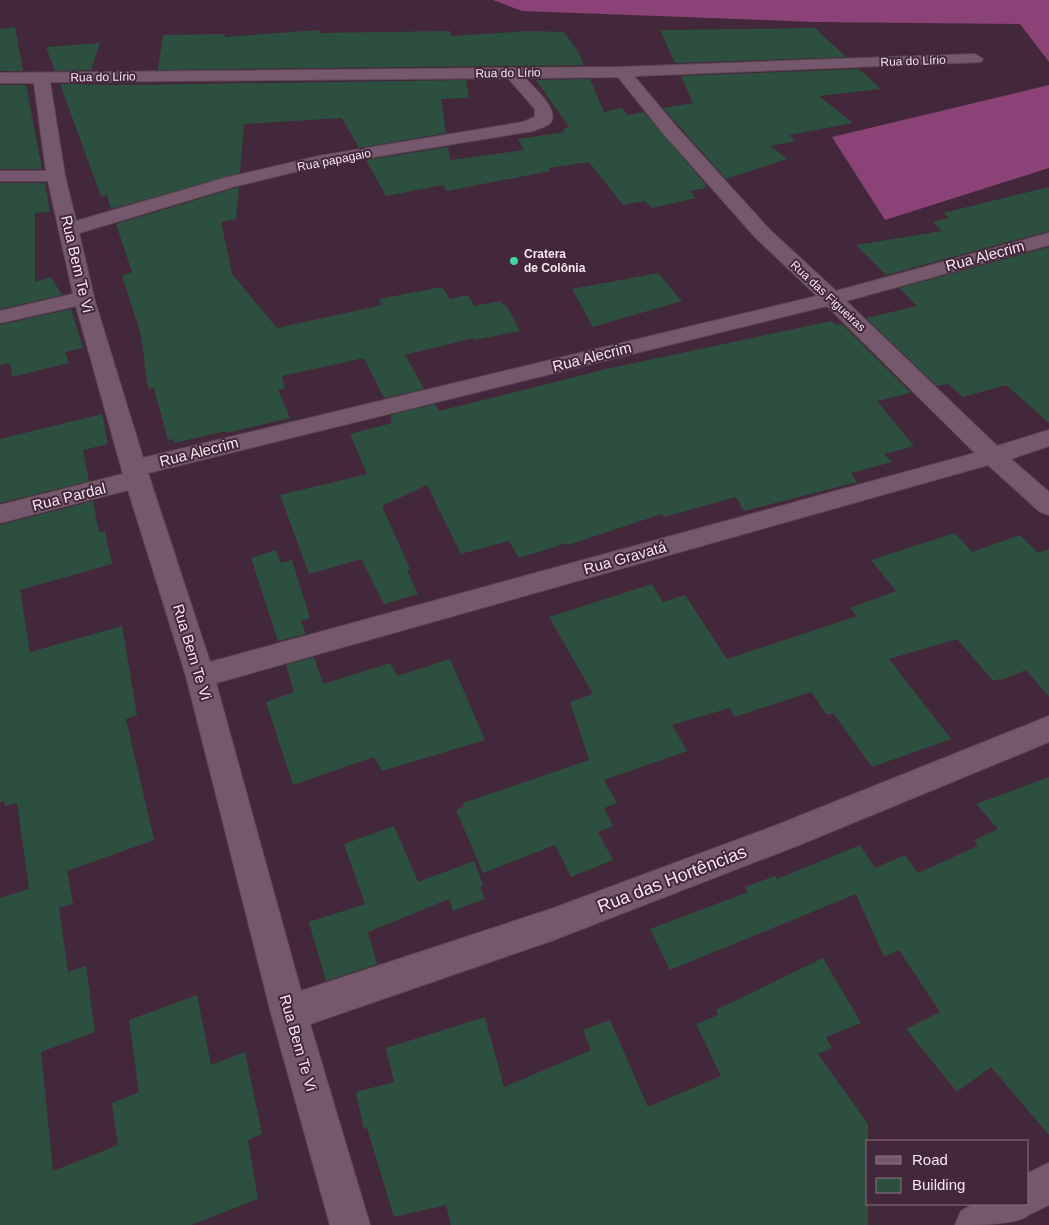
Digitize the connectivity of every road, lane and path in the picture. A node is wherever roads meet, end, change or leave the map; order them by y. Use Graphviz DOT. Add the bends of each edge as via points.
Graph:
graph roads {
  1 [pos="975,59"];
  2 [pos="622,72"];
  3 [pos="512,73"];
  4 [pos="0,78"];
  5 [pos="41,78"];
  6 [pos="0,176"];
  7 [pos="56,176"];
  8 [pos="70,229"];
  9 [pos="1049,239"];
  10 [pos="84,298"];
  11 [pos="831,299"];
  12 [pos="0,317"];
  13 [pos="1049,438"];
  14 [pos="993,456"];
  15 [pos="136,474"];
  16 [pos="1049,506"];
  17 [pos="0,514"];
  18 [pos="200,676"];
  19 [pos="1049,729"];
  20 [pos="289,1013"];
  21 [pos="1049,1183"];
  22 [pos="1029,1194"];
  23 [pos="350,1225"];
  1 -- 2 [label="street, Rua do Lírio"];
  2 -- 3 [label="street, Rua do Lírio"];
  2 -- 11 [label="street, Rua das Figueiras" via="728,196"];
  3 -- 5 [label="street, Rua do Lírio"];
  3 -- 8 [label="street, Rua papagaio" via="543,108 544,120 527,127 301,165"];
  4 -- 5 [label="street, Rua do Lírio"];
  5 -- 7 [label="street, Rua Bem Te Vi"];
  6 -- 7 [label="street"];
  7 -- 8 [label="street, Rua Bem Te Vi"];
  8 -- 10 [label="street, Rua Bem Te Vi"];
  9 -- 11 [label="street, Rua Alecrim"];
  10 -- 12 [label="street"];
  10 -- 15 [label="street, Rua Bem Te Vi"];
  11 -- 14 [label="street, Rua das Figueiras"];
  11 -- 15 [label="street, Rua Alecrim"];
  13 -- 14 [label="street, Rua Gravatá"];
  14 -- 16 [label="street, Rua das Figueiras"];
  14 -- 18 [label="street, Rua Gravatá"];
  15 -- 17 [label="street, Rua Pardal"];
  15 -- 18 [label="street, Rua Bem Te Vi"];
  18 -- 20 [label="street, Rua Bem Te Vi"];
  19 -- 20 [label="street, Rua das Hortências" via="788,835 551,925"];
  20 -- 23 [label="street, Rua Bem Te Vi"];
  21 -- 22 [label="street"];
}
